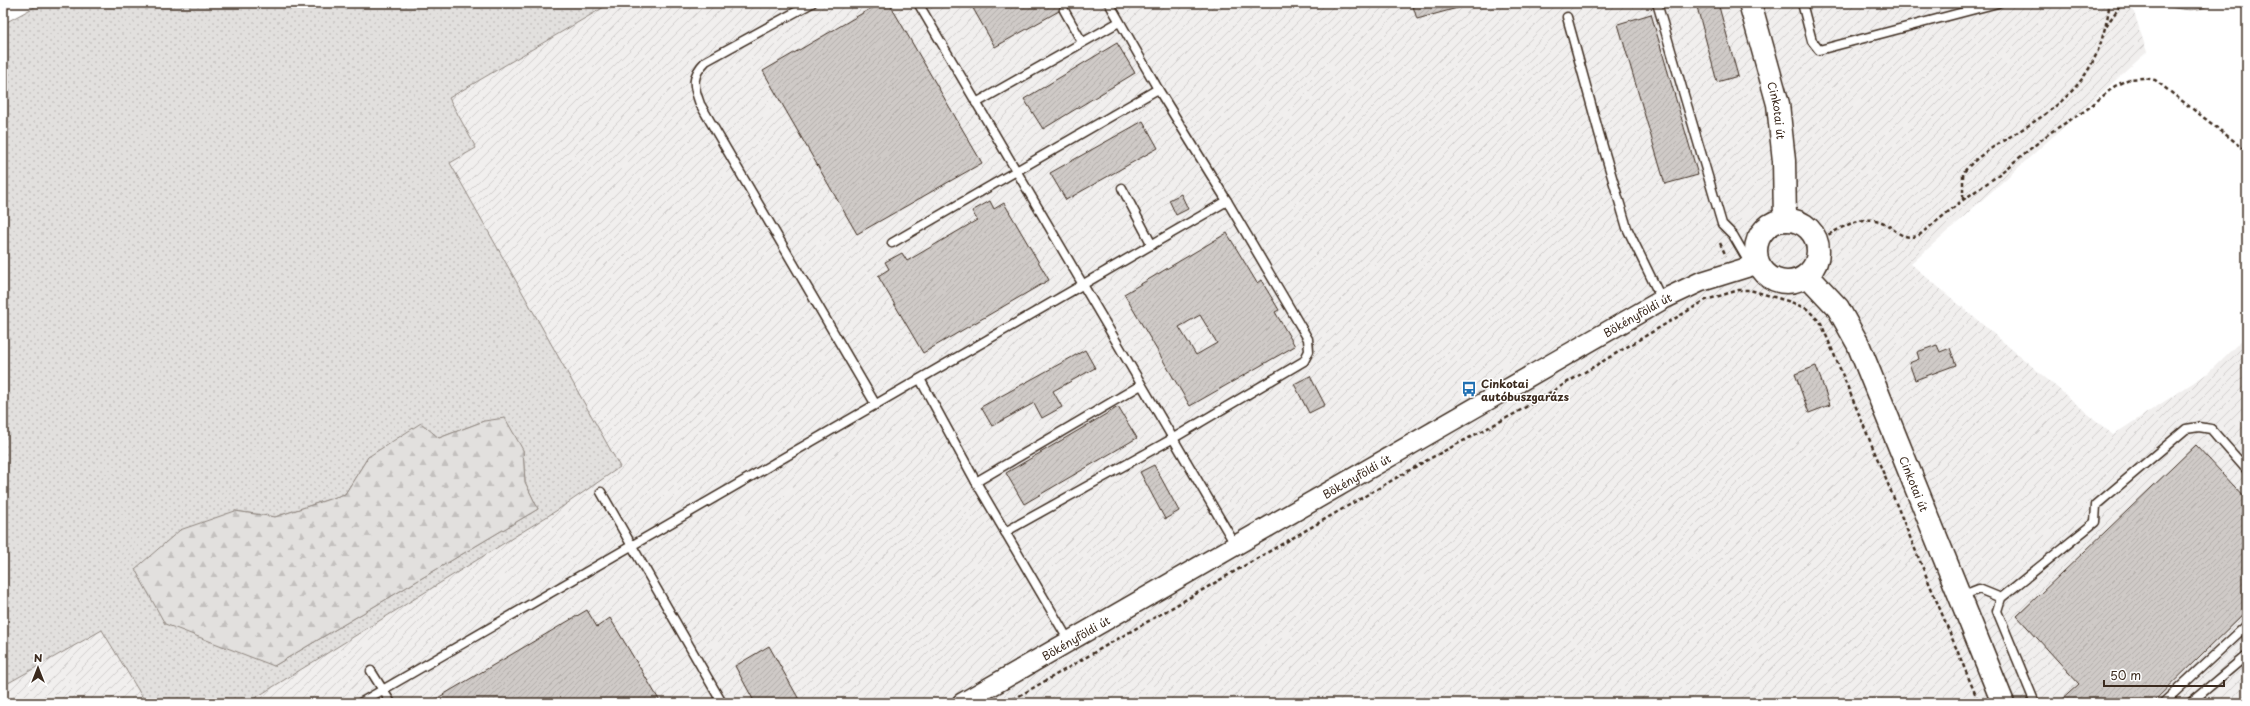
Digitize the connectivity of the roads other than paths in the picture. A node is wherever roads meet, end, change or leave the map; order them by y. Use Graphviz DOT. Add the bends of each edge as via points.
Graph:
graph roads {
  1 [pos="812,3"];
  2 [pos="918,3"];
  3 [pos="1109,3"];
  4 [pos="1657,3"];
  5 [pos="1750,3"];
  6 [pos="1802,3"];
  7 [pos="1998,3"];
  8 [pos="1064,10"];
  9 [pos="1567,17"];
  10 [pos="1119,22"];
  11 [pos="1082,42"];
  12 [pos="1158,89"];
  13 [pos="976,103"];
  14 [pos="1017,172"];
  15 [pos="1122,188"];
  16 [pos="1227,201"];
  17 [pos="1786,220"];
  18 [pos="892,243"];
  19 [pos="1152,245"];
  20 [pos="1755,265"];
  21 [pos="1807,275"];
  22 [pos="1083,285"];
  23 [pos="1662,300"];
  24 [pos="920,379"];
  25 [pos="1141,385"];
  26 [pos="876,405"];
  27 [pos="1172,439"];
  28 [pos="2247,470"];
  29 [pos="976,482"];
  30 [pos="601,492"];
  31 [pos="1005,532"];
  32 [pos="631,544"];
  33 [pos="1236,546"];
  34 [pos="1961,596"];
  35 [pos="2001,598"];
  36 [pos="2247,625"];
  37 [pos="1069,642"];
  38 [pos="2247,655"];
  39 [pos="371,671"];
  40 [pos="383,690"];
  41 [pos="360,703"];
  42 [pos="391,703"];
  43 [pos="722,703"];
  44 [pos="962,703"];
  45 [pos="2003,703"];
  46 [pos="2035,703"];
  47 [pos="2163,703"];
  48 [pos="2190,703"];
  1 -- 26 [label="lane" via="706,61 694,80 700,104"];
  2 -- 13 [label="lane"];
  3 -- 10 [label="lane"];
  4 -- 20 [label="lane" via="1722,224"];
  5 -- 17 [label="main road, Cinkotai út" via="1778,104 1784,161"];
  6 -- 7 [label="lane" via="1812,41 1819,50"];
  8 -- 11 [label="lane"];
  9 -- 23 [label="lane" via="1598,134 1627,228"];
  10 -- 11 [label="lane"];
  10 -- 12 [label="lane"];
  11 -- 13 [label="lane"];
  12 -- 14 [label="lane"];
  12 -- 16 [label="lane"];
  13 -- 14 [label="lane"];
  14 -- 18 [label="lane"];
  14 -- 22 [label="lane"];
  15 -- 19 [label="lane"];
  16 -- 19 [label="lane"];
  16 -- 27 [label="lane" via="1308,339 1309,351 1304,361"];
  17 -- 20 [label="main road" via="1771,224 1760,235 1755,249"];
  17 -- 21 [label="main road" via="1804,226 1816,241 1818,253 1815,266"];
  19 -- 22 [label="lane"];
  20 -- 21 [label="main road" via="1766,276 1780,282 1794,282"];
  20 -- 23 [label="street, Bökényföldi út" via="1700,282"];
  21 -- 34 [label="main road, Cinkotai út" via="1838,308 1858,344"];
  22 -- 24 [label="lane"];
  22 -- 25 [label="lane"];
  23 -- 33 [label="street, Bökényföldi út"];
  24 -- 26 [label="lane"];
  24 -- 29 [label="lane"];
  25 -- 27 [label="lane"];
  25 -- 29 [label="lane"];
  26 -- 32 [label="lane"];
  27 -- 31 [label="lane"];
  27 -- 33 [label="lane"];
  28 -- 35 [label="lane" via="2211,429 2186,428 2096,504 2095,522"];
  29 -- 31 [label="lane"];
  30 -- 32 [label="lane"];
  31 -- 37 [label="lane"];
  32 -- 40 [label="lane"];
  32 -- 43 [label="lane"];
  33 -- 37 [label="street, Bökényföldi út"];
  34 -- 35 [label="lane" via="1979,589"];
  34 -- 45 [label="main road, Cinkotai út"];
  35 -- 46 [label="lane" via="1997,611"];
  36 -- 47 [label="lane"];
  37 -- 44 [label="street, Bökényföldi út"];
  38 -- 48 [label="lane"];
  39 -- 40 [label="lane"];
  40 -- 41 [label="lane"];
  40 -- 42 [label="lane"];
}
